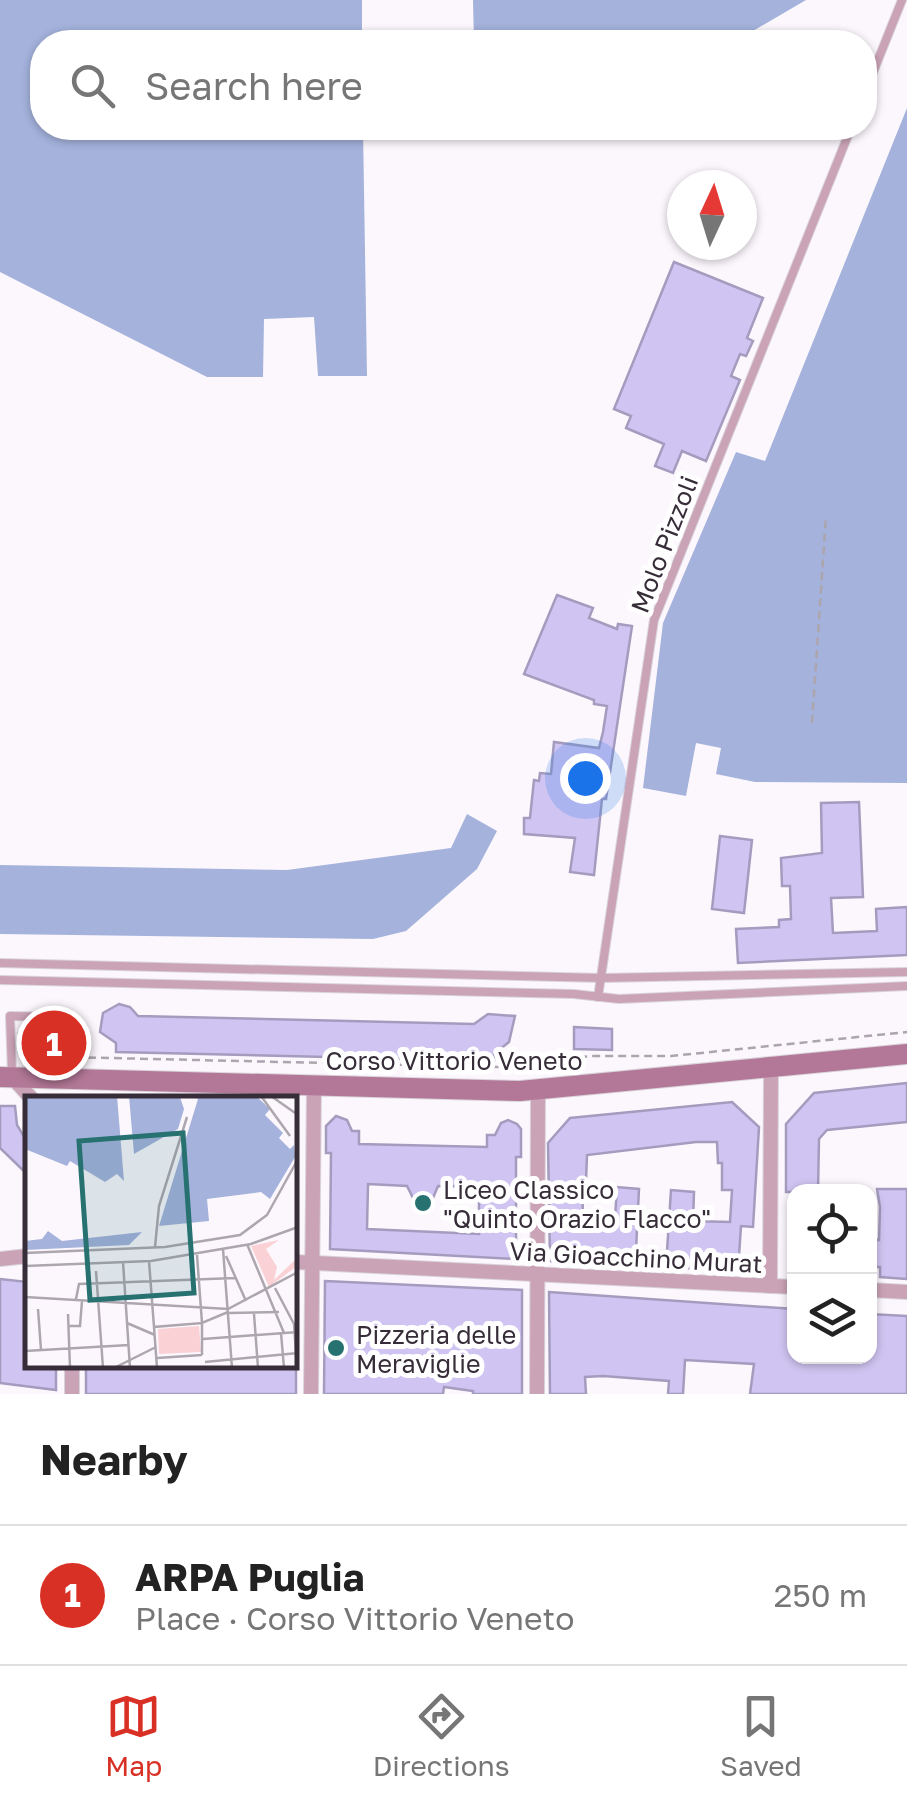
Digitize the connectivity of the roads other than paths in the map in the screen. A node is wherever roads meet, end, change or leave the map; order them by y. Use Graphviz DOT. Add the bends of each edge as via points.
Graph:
graph roads {
  1 [pos="902,0"];
  2 [pos="877,62"];
  3 [pos="846,140"];
  4 [pos="0,963"];
  5 [pos="907,972"];
  6 [pos="602,978"];
  7 [pos="0,980"];
  8 [pos="907,986"];
  9 [pos="598,997"];
  10 [pos="58,1016"];
  11 [pos="907,1054"];
  12 [pos="771,1068"];
  13 [pos="6,1077"];
  14 [pos="314,1085"];
  15 [pos="120,1089"];
  16 [pos="538,1090"];
  17 [pos="28,1096"];
  18 [pos="25,1256"];
  19 [pos="0,1259"];
  20 [pos="303,1262"];
  21 [pos="536,1274"];
  22 [pos="770,1286"];
  23 [pos="787,1287"];
  24 [pos="877,1290"];
  25 [pos="907,1292"];
  26 [pos="311,1394"];
  27 [pos="537,1394"];
  1 -- 2 [label="lane"];
  3 -- 6 [label="lane, Molo Pizzoli" via="654,620"];
  4 -- 6 [label="lane"];
  5 -- 6 [label="lane"];
  6 -- 9 [label="lane, Molo Pizzoli"];
  7 -- 9 [label="lane"];
  8 -- 9 [label="lane"];
  10 -- 13 [label="lane" via="10,1016"];
  11 -- 12 [label="main road, Corso Vittorio Veneto"];
  12 -- 16 [label="main road, Corso Vittorio Veneto"];
  12 -- 22 [label="street"];
  13 -- 15 [label="main road, Corso Vittorio Veneto"];
  13 -- 17 [label="street"];
  14 -- 15 [label="main road, Corso Vittorio Veneto"];
  14 -- 16 [label="main road, Corso Vittorio Veneto"];
  14 -- 20 [label="street"];
  16 -- 21 [label="street"];
  18 -- 19 [label="street"];
  20 -- 21 [label="street, Via Gioacchino Murat"];
  20 -- 26 [label="street"];
  21 -- 22 [label="street, Via Gioacchino Murat"];
  21 -- 27 [label="street"];
  22 -- 23 [label="street, Via Gioacchino Murat"];
  24 -- 25 [label="street"];
}
